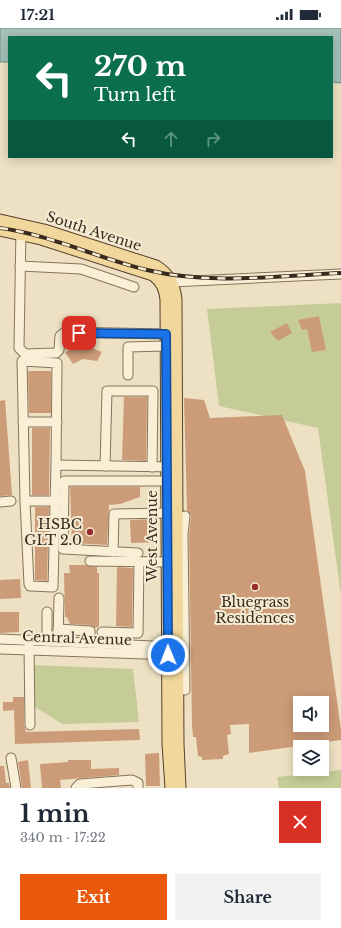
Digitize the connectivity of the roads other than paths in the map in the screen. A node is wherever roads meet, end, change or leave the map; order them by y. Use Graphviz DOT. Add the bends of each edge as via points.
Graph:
graph roads {
  1 [pos="0,220"];
  2 [pos="21,229"];
  3 [pos="0,230"];
  4 [pos="20,266"];
  5 [pos="341,274"];
  6 [pos="167,284"];
  7 [pos="134,287"];
  8 [pos="166,340"];
  9 [pos="128,375"];
  10 [pos="23,422"];
  11 [pos="57,422"];
  12 [pos="56,465"];
  13 [pos="105,466"];
  14 [pos="152,467"];
  15 [pos="172,467"];
  16 [pos="167,481"];
  17 [pos="11,501"];
  18 [pos="25,501"];
  19 [pos="56,501"];
  20 [pos="0,502"];
  21 [pos="167,513"];
  22 [pos="186,516"];
  23 [pos="113,552"];
  24 [pos="138,553"];
  25 [pos="90,561"];
  26 [pos="139,562"];
  27 [pos="167,562"];
  28 [pos="59,598"];
  29 [pos="47,612"];
  30 [pos="180,629"];
  31 [pos="58,630"];
  32 [pos="102,632"];
  33 [pos="0,640"];
  34 [pos="47,641"];
  35 [pos="58,642"];
  36 [pos="90,643"];
  37 [pos="29,645"];
  38 [pos="0,649"];
  39 [pos="172,651"];
  40 [pos="185,690"];
  41 [pos="30,725"];
  42 [pos="11,758"];
  43 [pos="16,788"];
  44 [pos="76,788"];
  45 [pos="138,788"];
  46 [pos="171,788"];
  47 [pos="180,788"];
  1 -- 2 [label="main road, South Avenue"];
  2 -- 3 [label="main road, South Avenue"];
  2 -- 4 [label="street"];
  2 -- 6 [label="main road, South Avenue" via="153,275"];
  4 -- 7 [label="street" via="80,269"];
  4 -- 8 [label="street" via="21,352 56,354 59,350 60,336 65,332"];
  5 -- 6 [label="street"];
  6 -- 8 [label="main road, West Avenue"];
  6 -- 15 [label="main road, West Avenue" via="176,299"];
  8 -- 9 [label="street" via="128,347"];
  8 -- 15 [label="main road, West Avenue"];
  10 -- 11 [label="street"];
  10 -- 11 [label="street" via="22,361 57,363"];
  10 -- 18 [label="street"];
  11 -- 12 [label="street"];
  12 -- 13 [label="street"];
  12 -- 19 [label="street"];
  13 -- 14 [label="street"];
  13 -- 14 [label="street" via="107,391 153,391"];
  14 -- 15 [label="street"];
  15 -- 16 [label="main road, West Avenue"];
  15 -- 30 [label="main road, West Avenue"];
  16 -- 21 [label="main road, West Avenue"];
  16 -- 23 [label="street" via="64,480 63,549"];
  17 -- 20 [label="street"];
  18 -- 19 [label="street"];
  18 -- 19 [label="street" via="28,584 54,587"];
  21 -- 23 [label="street" via="114,514"];
  21 -- 27 [label="main road, West Avenue"];
  22 -- 30 [label="street" via="183,534"];
  23 -- 24 [label="street"];
  25 -- 26 [label="street"];
  26 -- 27 [label="street"];
  26 -- 32 [label="street" via="138,633"];
  27 -- 39 [label="main road, West Avenue"];
  28 -- 31 [label="street"];
  29 -- 34 [label="street"];
  30 -- 39 [label="main road, West Avenue"];
  30 -- 40 [label="street"];
  31 -- 35 [label="street"];
  31 -- 36 [label="street" via="90,631"];
  33 -- 37 [label="street, Central Avenue"];
  34 -- 35 [label="street, Central Avenue"];
  34 -- 37 [label="street, Central Avenue"];
  35 -- 36 [label="street, Central Avenue"];
  36 -- 39 [label="street, Central Avenue"];
  37 -- 38 [label="street, Central Avenue"];
  37 -- 39 [label="street, Central Avenue"];
  37 -- 41 [label="street"];
  39 -- 46 [label="main road, West Avenue" via="168,744"];
  39 -- 47 [label="main road, West Avenue"];
  42 -- 43 [label="street"];
  44 -- 45 [label="street" via="80,784 132,780 138,783"];
}
